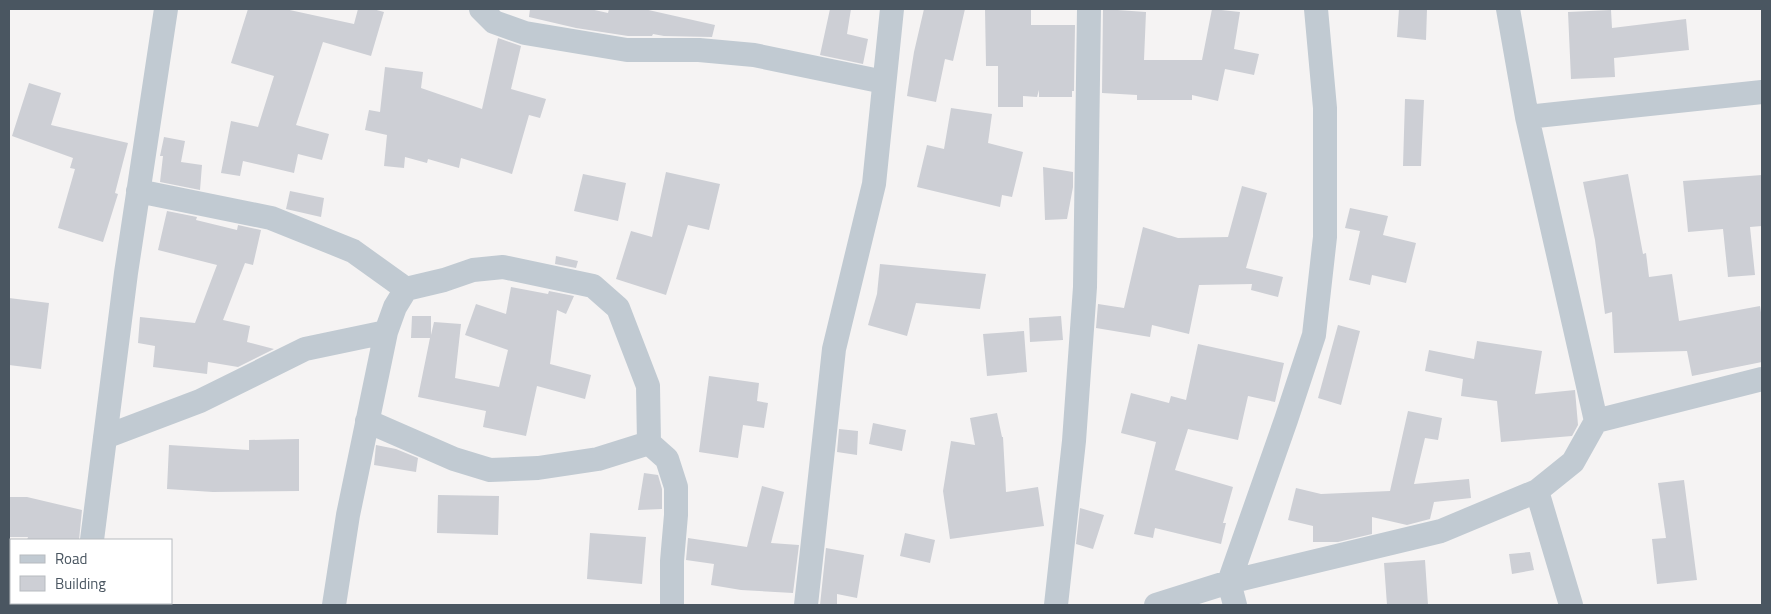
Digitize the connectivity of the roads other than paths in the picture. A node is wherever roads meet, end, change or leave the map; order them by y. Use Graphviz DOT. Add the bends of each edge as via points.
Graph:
graph roads {
  1 [pos="166,9"];
  2 [pos="481,9"];
  3 [pos="892,9"];
  4 [pos="1089,9"];
  5 [pos="1316,9"];
  6 [pos="1508,9"];
  7 [pos="884,82"];
  8 [pos="1762,92"];
  9 [pos="1527,117"];
  10 [pos="138,192"];
  11 [pos="406,289"];
  12 [pos="386,332"];
  13 [pos="1762,378"];
  14 [pos="367,421"];
  15 [pos="1596,421"];
  16 [pos="105,437"];
  17 [pos="649,443"];
  18 [pos="1537,491"];
  19 [pos="92,539"];
  20 [pos="1229,582"];
  21 [pos="334,605"];
  22 [pos="672,605"];
  23 [pos="806,605"];
  24 [pos="1056,605"];
  25 [pos="1156,605"];
  26 [pos="1235,605"];
  27 [pos="1571,605"];
  1 -- 10 [label="street"];
  2 -- 7 [label="street" via="494,22 525,33 627,50 699,50 754,55"];
  3 -- 7 [label="street"];
  4 -- 24 [label="street" via="1085,287 1074,441"];
  5 -- 20 [label="street" via="1325,108 1325,236 1314,335"];
  6 -- 9 [label="street"];
  7 -- 23 [label="street" via="874,184 834,349"];
  8 -- 9 [label="street"];
  9 -- 15 [label="street"];
  10 -- 11 [label="street" via="271,218 354,250"];
  10 -- 16 [label="street"];
  11 -- 12 [label="street"];
  11 -- 17 [label="street" via="474,270 503,267 592,286 618,308 648,386"];
  12 -- 14 [label="street"];
  12 -- 16 [label="street" via="305,349 200,401"];
  13 -- 15 [label="street"];
  14 -- 17 [label="street" via="454,459 490,470 538,468 598,459"];
  14 -- 21 [label="street"];
  15 -- 18 [label="street" via="1573,462"];
  16 -- 19 [label="street"];
  17 -- 22 [label="street" via="667,460 676,487"];
  18 -- 20 [label="street" via="1441,531"];
  18 -- 27 [label="street"];
  20 -- 25 [label="street"];
  20 -- 26 [label="street"];
}
